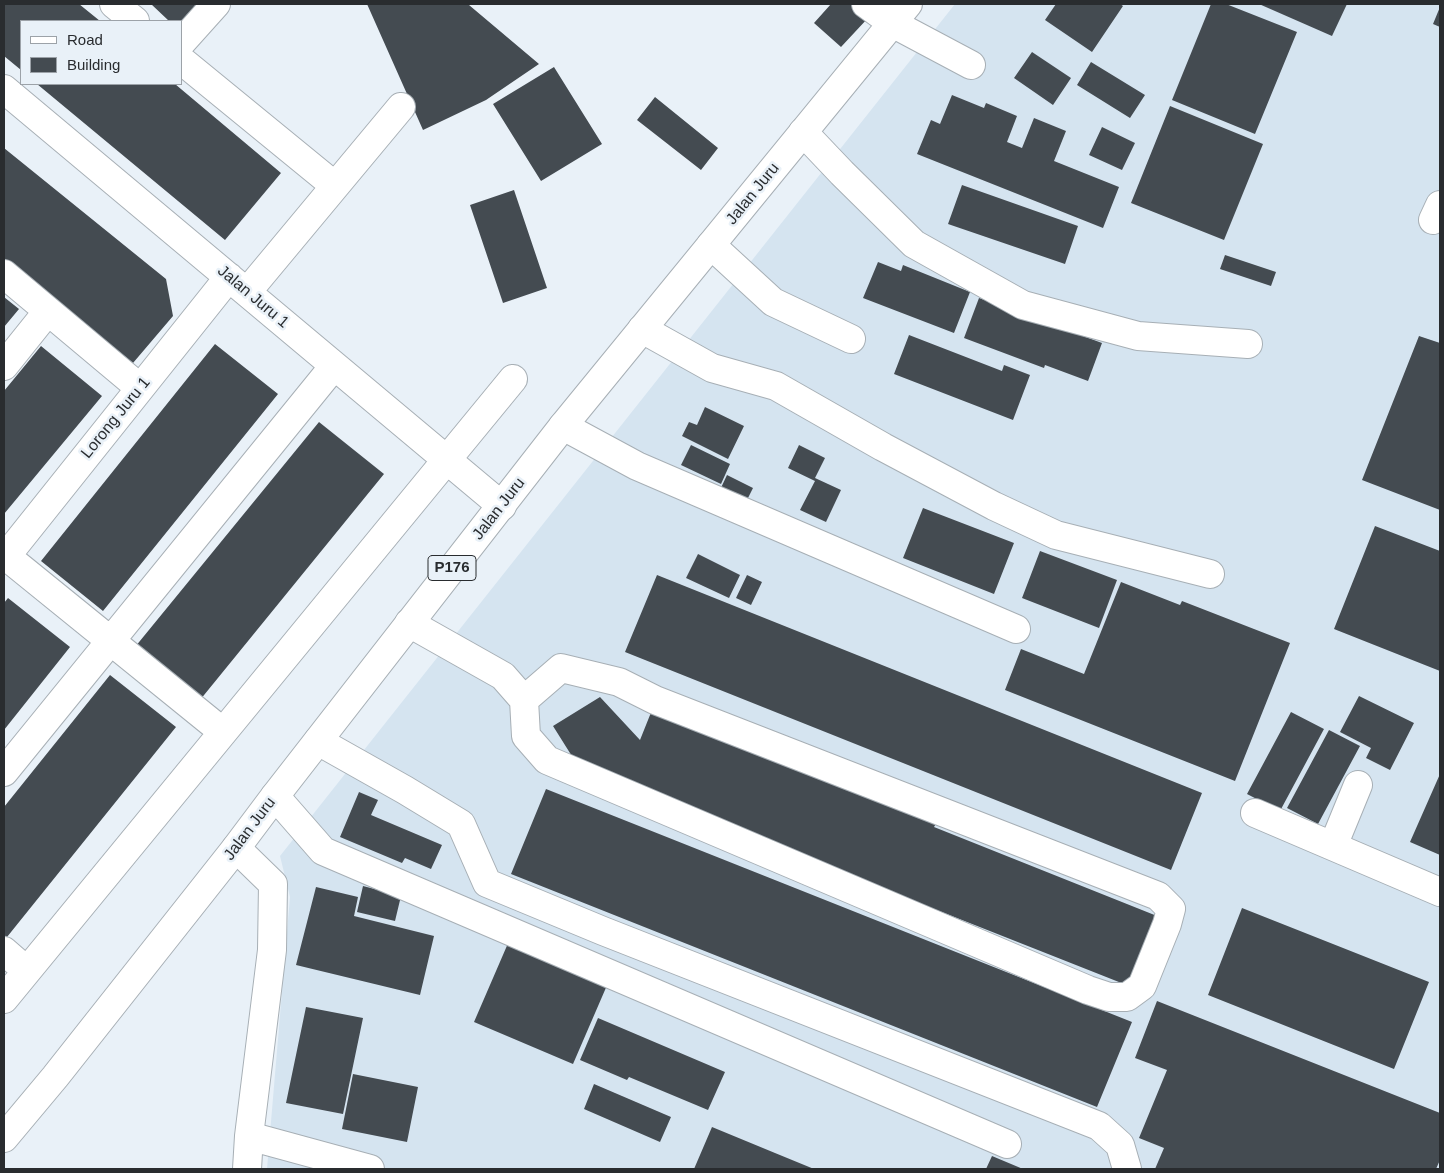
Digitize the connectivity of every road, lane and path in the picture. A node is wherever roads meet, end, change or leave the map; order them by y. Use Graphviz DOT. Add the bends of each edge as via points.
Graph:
graph roads {
  1 [pos="114,4"];
  2 [pos="216,4"];
  3 [pos="866,4"];
  4 [pos="900,13"];
  5 [pos="134,20"];
  6 [pos="182,42"];
  7 [pos="182,61"];
  8 [pos="971,65"];
  9 [pos="4,89"];
  10 [pos="401,107"];
  11 [pos="803,132"];
  12 [pos="335,186"];
  13 [pos="710,245"];
  14 [pos="4,274"];
  15 [pos="238,285"];
  16 [pos="48,311"];
  17 [pos="642,329"];
  18 [pos="851,340"];
  19 [pos="1248,344"];
  20 [pos="4,366"];
  21 [pos="334,366"];
  22 [pos="513,379"];
  23 [pos="140,388"];
  24 [pos="563,426"];
  25 [pos="447,460"];
  26 [pos="502,506"];
  27 [pos="5,558"];
  28 [pos="1210,574"];
  29 [pos="409,623"];
  30 [pos="1016,629"];
  31 [pos="111,641"];
  32 [pos="524,700"];
  33 [pos="223,732"];
  34 [pos="318,741"];
  35 [pos="4,772"];
  36 [pos="1358,785"];
  37 [pos="275,796"];
  38 [pos="1255,813"];
  39 [pos="1333,846"];
  40 [pos="236,848"];
  41 [pos="1440,892"];
  42 [pos="4,951"];
  43 [pos="27,971"];
  44 [pos="4,999"];
  45 [pos="249,1136"];
  46 [pos="4,1138"];
  47 [pos="1007,1144"];
  48 [pos="247,1169"];
  49 [pos="370,1169"];
  50 [pos="1127,1169"];
  1 -- 5 [label="street"];
  2 -- 6 [label="street"];
  3 -- 4 [label="street"];
  4 -- 8 [label="street"];
  4 -- 11 [label="street, Jalan Juru / P176"];
  7 -- 12 [label="street"];
  9 -- 15 [label="street, Jalan Juru 1"];
  10 -- 12 [label="street, Lorong Juru 1"];
  11 -- 13 [label="street, Jalan Juru / P176"];
  11 -- 19 [label="street" via="914,244 1023,306 1138,336"];
  12 -- 15 [label="street, Lorong Juru 1"];
  13 -- 17 [label="street, Jalan Juru / P176"];
  13 -- 18 [label="street" via="773,302"];
  14 -- 16 [label="street"];
  15 -- 21 [label="street, Jalan Juru 1"];
  15 -- 23 [label="street, Lorong Juru 1"];
  16 -- 20 [label="street"];
  16 -- 23 [label="street"];
  17 -- 24 [label="street, Jalan Juru / P176"];
  17 -- 28 [label="street" via="712,368 776,386 968,492 1056,535"];
  21 -- 25 [label="street, Jalan Juru 1"];
  21 -- 31 [label="street"];
  22 -- 25 [label="street"];
  23 -- 27 [label="street, Lorong Juru 1"];
  24 -- 26 [label="street, Jalan Juru / P176"];
  24 -- 30 [label="street" via="636,466"];
  25 -- 26 [label="street, Jalan Juru 1"];
  25 -- 33 [label="street"];
  26 -- 29 [label="street, Jalan Juru / P176"];
  27 -- 31 [label="street"];
  29 -- 32 [label="street" via="503,676"];
  29 -- 34 [label="street, Jalan Juru / P176"];
  31 -- 33 [label="street"];
  31 -- 35 [label="street"];
  32 -- 32 [label="street" via="526,736 547,760 1088,990 1109,997 1127,997 1142,986 1171,909 1158,896 664,704 619,682 561,668"];
  33 -- 43 [label="street"];
  34 -- 37 [label="street, Jalan Juru / P176"];
  34 -- 50 [label="street" via="461,824 487,883 602,932 1099,1126 1120,1145"];
  36 -- 39 [label="street"];
  37 -- 40 [label="street, Jalan Juru / P176"];
  37 -- 47 [label="street" via="323,851"];
  38 -- 39 [label="street"];
  39 -- 41 [label="street"];
  40 -- 45 [label="street" via="273,884 272,950"];
  40 -- 46 [label="street, Jalan Juru / P176"];
  42 -- 43 [label="street"];
  43 -- 44 [label="street"];
  45 -- 48 [label="street"];
  45 -- 49 [label="street"];
}
